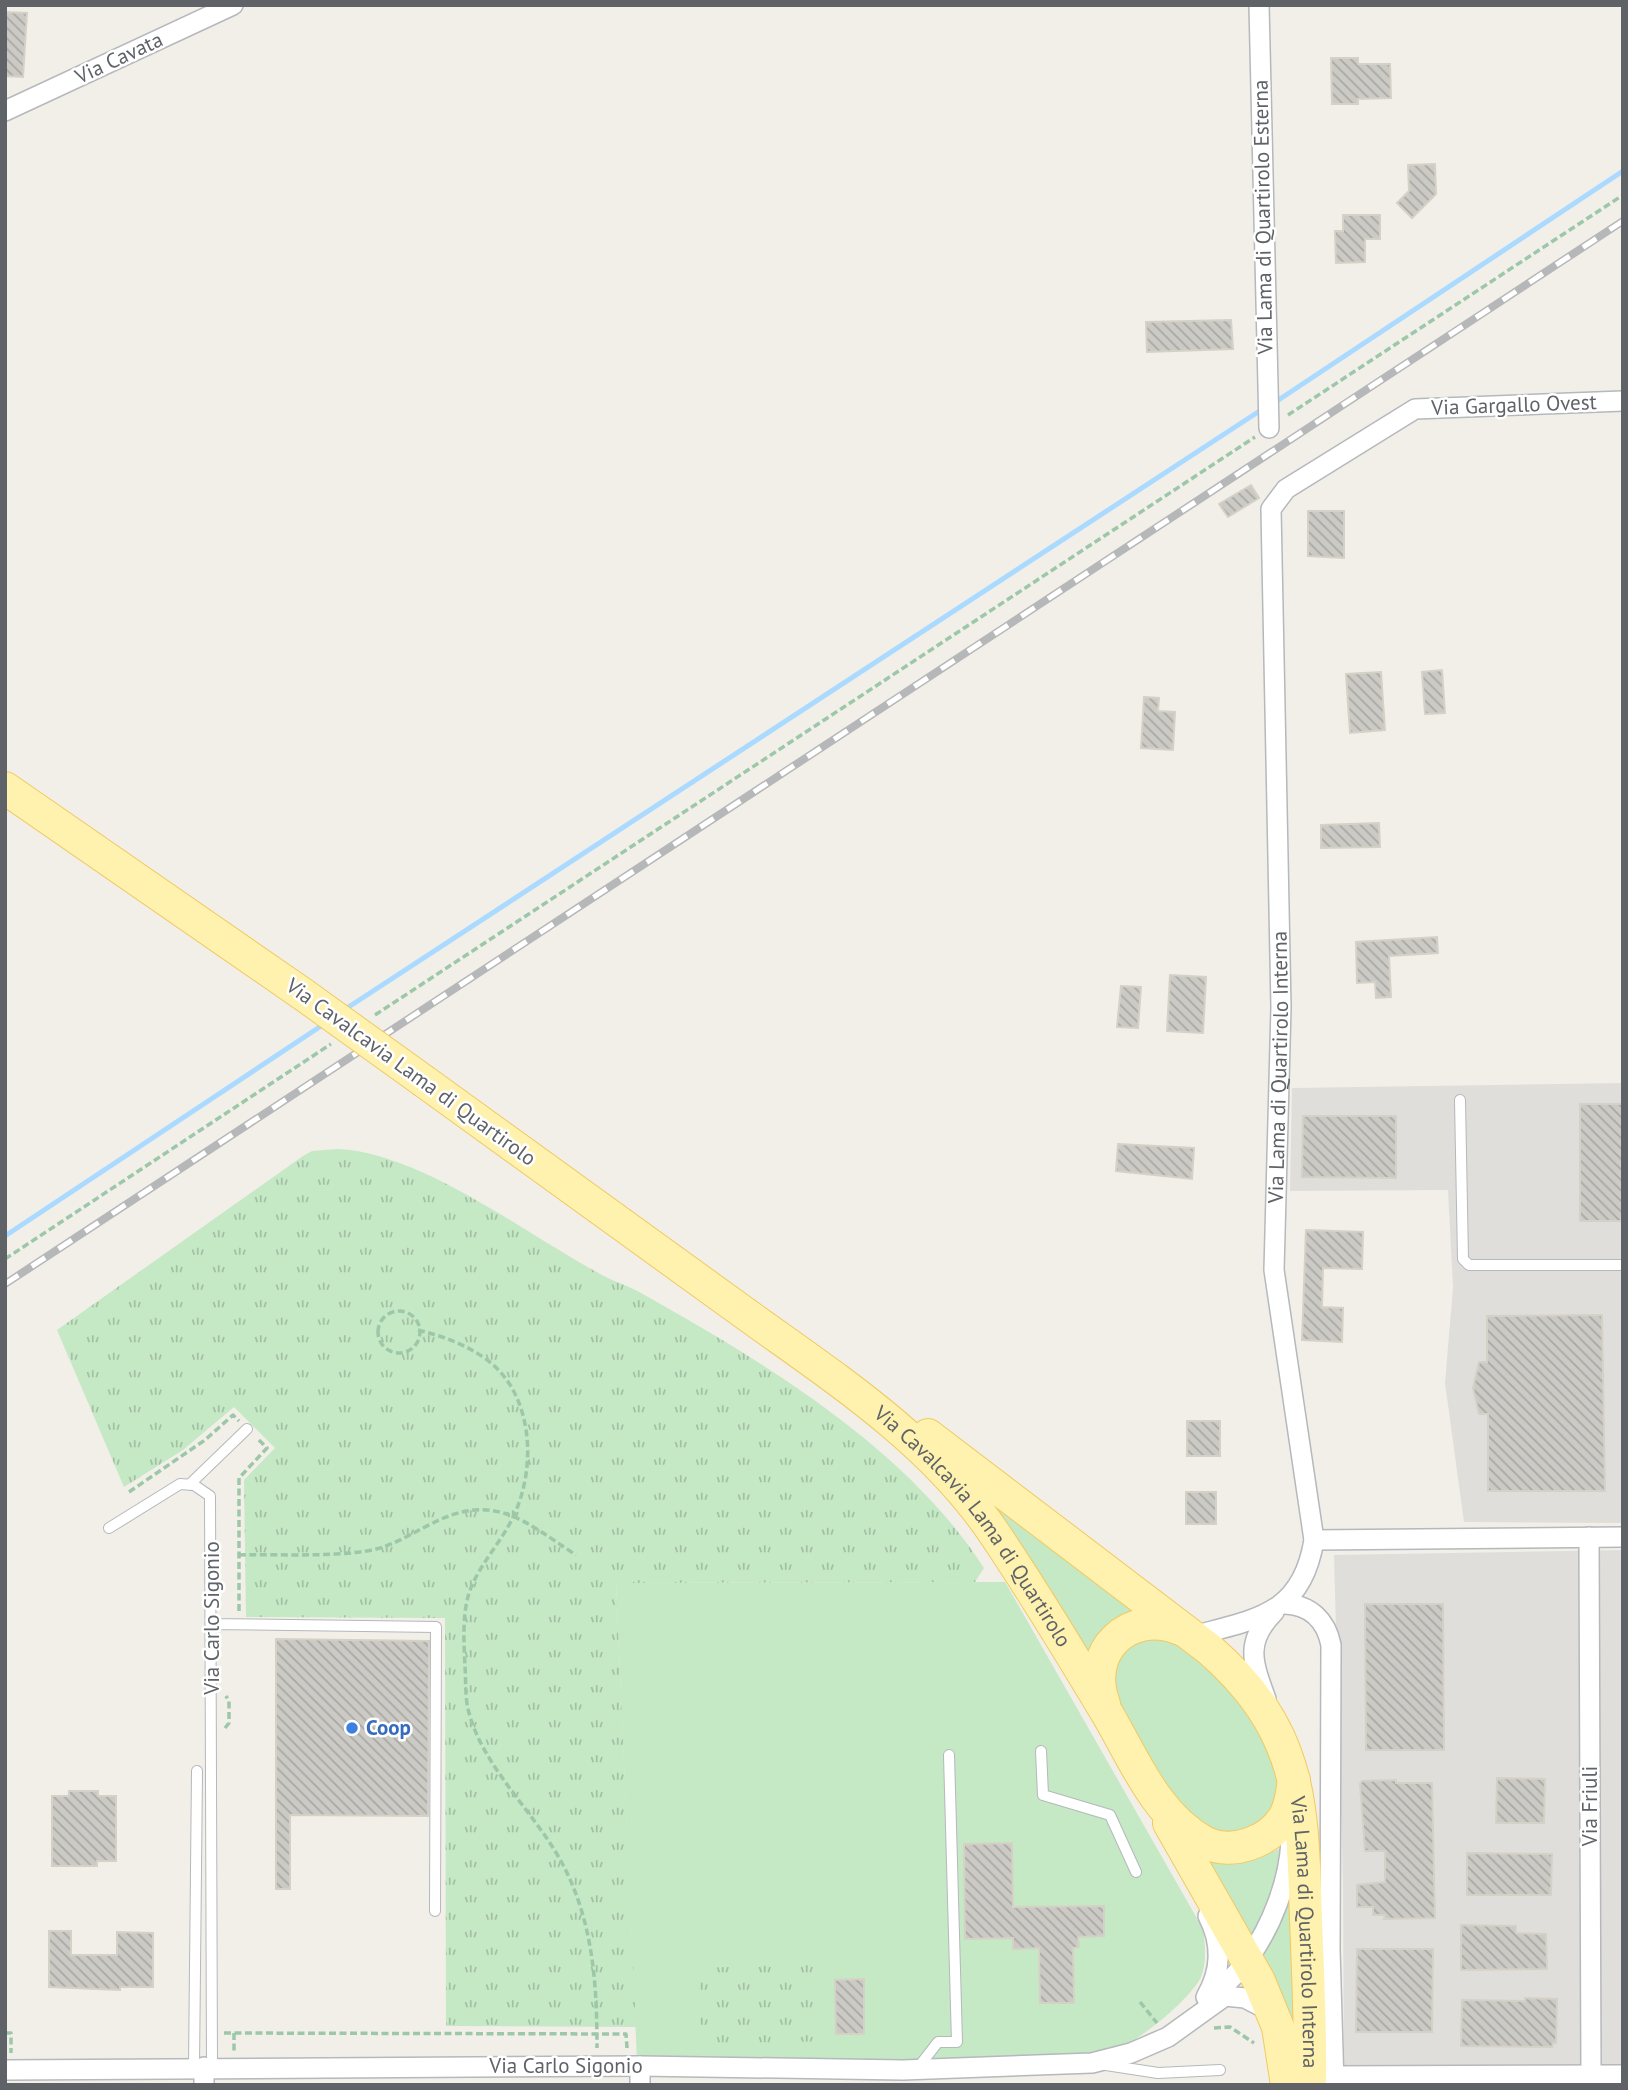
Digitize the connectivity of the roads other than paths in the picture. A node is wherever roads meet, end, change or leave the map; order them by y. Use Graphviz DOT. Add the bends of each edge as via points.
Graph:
graph roads {
  1 [pos="233,5"];
  2 [pos="1259,5"];
  3 [pos="5,111"];
  4 [pos="1623,401"];
  5 [pos="1269,428"];
  6 [pos="1271,509"];
  7 [pos="5,788"];
  8 [pos="1460,1100"];
  9 [pos="1623,1265"];
  10 [pos="812,1362"];
  11 [pos="247,1429"];
  12 [pos="189,1485"];
  13 [pos="109,1528"];
  14 [pos="1589,1537"];
  15 [pos="1623,1537"];
  16 [pos="1314,1540"];
  17 [pos="1280,1607"];
  18 [pos="212,1624"];
  19 [pos="1191,1634"];
  20 [pos="1108,1715"];
  21 [pos="1275,1727"];
  22 [pos="1041,1751"];
  23 [pos="949,1755"];
  24 [pos="197,1771"];
  25 [pos="1294,1780"];
  26 [pos="1158,1803"];
  27 [pos="1136,1872"];
  28 [pos="435,1911"];
  29 [pos="1248,1960"];
  30 [pos="1192,2018"];
  31 [pos="1266,2023"];
  32 [pos="1092,2063"];
  33 [pos="8,2069"];
  34 [pos="917,2069"];
  35 [pos="1220,2070"];
  36 [pos="203,2071"];
  37 [pos="636,2072"];
  38 [pos="1591,2075"];
  39 [pos="1623,2075"];
  40 [pos="1282,2076"];
  41 [pos="946,2077"];
  42 [pos="1326,2082"];
  1 -- 3 [label="street, Via Cavata"];
  2 -- 5 [label="street, Via Lama di Quartirolo Esterna"];
  4 -- 6 [label="street, Via Gargallo Ovest" via="1415,409 1286,489"];
  6 -- 16 [label="street, Via Lama di Quartirolo Interna" via="1281,1007 1274,1270"];
  7 -- 10 [label="main road, Via Cavalcavia Lama di Quartirolo, bridge" via="304,995"];
  8 -- 9 [label="lane" via="1463,1259 1469,1265"];
  10 -- 19 [label="main road, Via Cavalcavia Lama di Quartirolo" via="869,1393 963,1460"];
  10 -- 20 [label="main road, Via Cavalcavia Lama di Quartirolo" via="909,1437 956,1485 995,1533"];
  11 -- 12 [label="lane"];
  12 -- 13 [label="lane" via="180,1485"];
  12 -- 18 [label="lane, Via Carlo Sigonio" via="203,1489 213,1508"];
  14 -- 15 [label="street"];
  14 -- 16 [label="street"];
  14 -- 38 [label="street, Via Friuli"];
  16 -- 17 [label="street, Via Lama di Quartirolo Interna" via="1305,1572"];
  17 -- 19 [label="street"];
  17 -- 21 [label="street, Via Lama di Quartirolo Interna" via="1260,1628 1253,1652"];
  17 -- 42 [label="street" via="1300,1605 1319,1619 1331,1646"];
  18 -- 28 [label="lane" via="436,1627"];
  18 -- 36 [label="lane, Via Carlo Sigonio"];
  19 -- 20 [label="main road, Via Cavalcavia Lama di Quartirolo" via="1152,1622 1133,1626 1116,1639 1104,1654 1098,1673"];
  19 -- 21 [label="main road, Via Cavalcavia Lama di Quartirolo" via="1241,1678"];
  20 -- 26 [label="main road, Via Cavalcavia Lama di Quartirolo"];
  21 -- 25 [label="main road, Via Cavalcavia Lama di Quartirolo"];
  22 -- 27 [label="lane" via="1043,1795 1110,1815"];
  23 -- 34 [label="lane" via="957,2042 938,2042"];
  24 -- 36 [label="lane"];
  25 -- 26 [label="main road, Via Cavalcavia Lama di Quartirolo" via="1287,1814 1252,1844 1211,1845"];
  25 -- 29 [label="street" via="1286,1876 1271,1918"];
  25 -- 42 [label="main road, Via Lama di Quartirolo Interna" via="1300,1803"];
  26 -- 29 [label="main road, Via Lama di Quartirolo Interna"];
  26 -- 30 [label="street" via="1169,1840 1216,1931 1219,1947 1216,1976"];
  29 -- 30 [label="street"];
  29 -- 31 [label="main road, Via Lama di Quartirolo Interna"];
  30 -- 31 [label="street" via="1229,1995 1245,1998"];
  30 -- 32 [label="street, Via Carlo Sigonio" via="1131,2053"];
  31 -- 40 [label="main road, Via Lama di Quartirolo Interna"];
  32 -- 35 [label="lane" via="1158,2073"];
  32 -- 41 [label="street, Via Carlo Sigonio"];
  33 -- 36 [label="street, Via Carlo Sigonio"];
  34 -- 37 [label="street, Via Carlo Sigonio"];
  34 -- 41 [label="street, Via Carlo Sigonio"];
  36 -- 37 [label="street, Via Carlo Sigonio" via="597,2066"];
  38 -- 39 [label="street"];
  38 -- 42 [label="street"];
}
